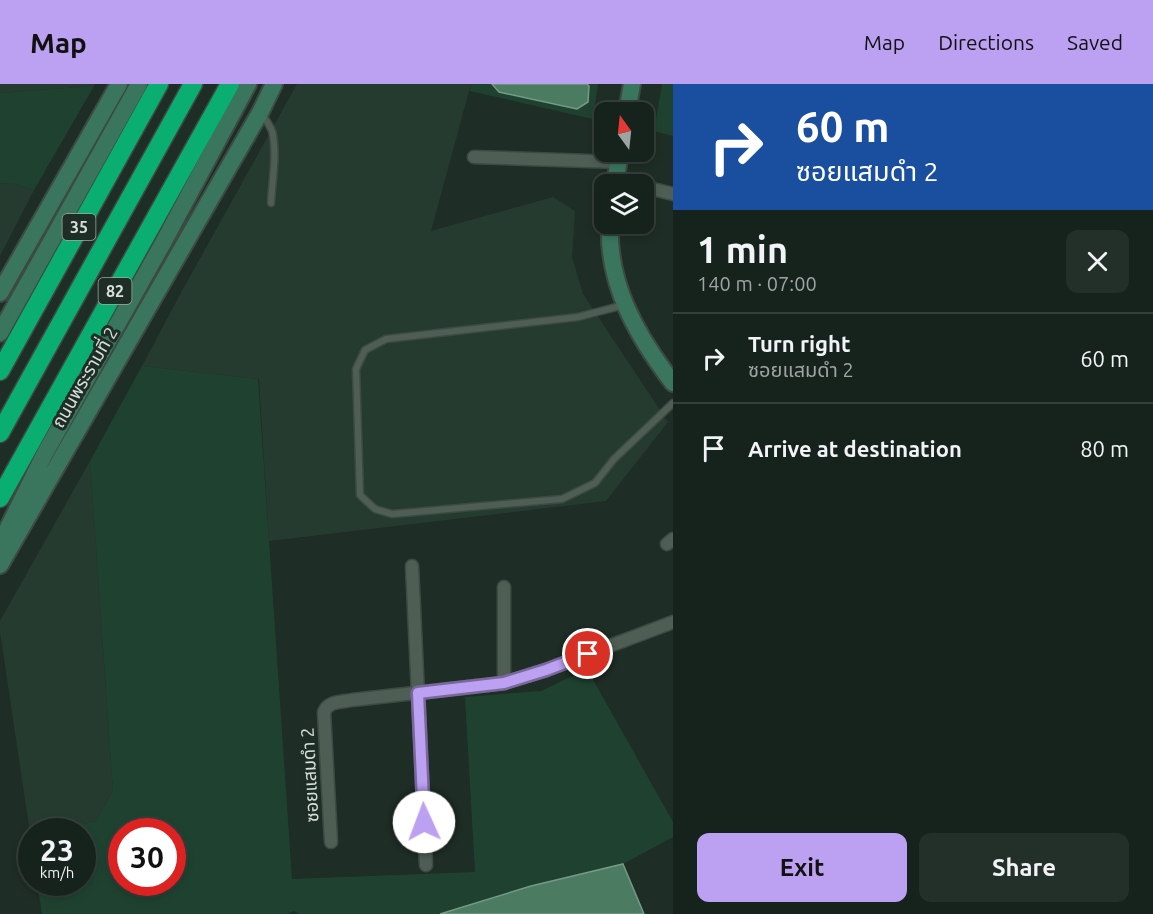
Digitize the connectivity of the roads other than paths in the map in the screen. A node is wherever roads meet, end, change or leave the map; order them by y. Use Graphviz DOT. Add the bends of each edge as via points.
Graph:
graph roads {
  1 [pos="119,84"];
  2 [pos="139,84"];
  3 [pos="159,84"];
  4 [pos="193,84"];
  5 [pos="223,84"];
  6 [pos="230,84"];
  7 [pos="248,84"];
  8 [pos="273,84"];
  9 [pos="632,84"];
  10 [pos="629,102"];
  11 [pos="261,111"];
  12 [pos="474,157"];
  13 [pos="594,157"];
  14 [pos="654,189"];
  15 [pos="673,194"];
  16 [pos="271,203"];
  17 [pos="609,234"];
  18 [pos="0,293"];
  19 [pos="625,305"];
  20 [pos="0,333"];
  21 [pos="0,371"];
  22 [pos="673,383"];
  23 [pos="673,403"];
  24 [pos="0,433"];
  25 [pos="0,488"];
  26 [pos="0,498"];
  27 [pos="0,544"];
  28 [pos="0,565"];
  29 [pos="412,566"];
  30 [pos="504,587"];
  31 [pos="672,625"];
  32 [pos="504,683"];
  33 [pos="418,693"];
  34 [pos="331,842"];
  35 [pos="426,865"];
  1 -- 18 [label="main road, 35"];
  2 -- 20 [label="main road"];
  3 -- 21 [label="highway, 35"];
  4 -- 24 [label="highway, 82"];
  5 -- 25 [label="highway, ถนนพระรามที่ 2"];
  6 -- 26 [label="highway, 82"];
  7 -- 27 [label="main road" via="44,455"];
  8 -- 11 [label="main road, ถนนพระรามที่ 2"];
  9 -- 10 [label="main road"];
  11 -- 16 [label="lane" via="273,134"];
  11 -- 28 [label="main road, ถนนพระรามที่ 2"];
  12 -- 13 [label="street"];
  14 -- 15 [label="street"];
  17 -- 19 [label="main road" via="616,280"];
  19 -- 22 [label="main road" via="651,354"];
  19 -- 23 [label="lane" via="578,317 386,339 365,350 356,369 360,495 375,509 392,514 561,500 595,483 614,459"];
  29 -- 33 [label="street"];
  30 -- 32 [label="street"];
  31 -- 32 [label="street, ซอยแสมดำ 2"];
  32 -- 33 [label="street, ซอยแสมดำ 2"];
  33 -- 34 [label="street, ซอยแสมดำ 2" via="352,700 326,707"];
  33 -- 35 [label="street"];
}
